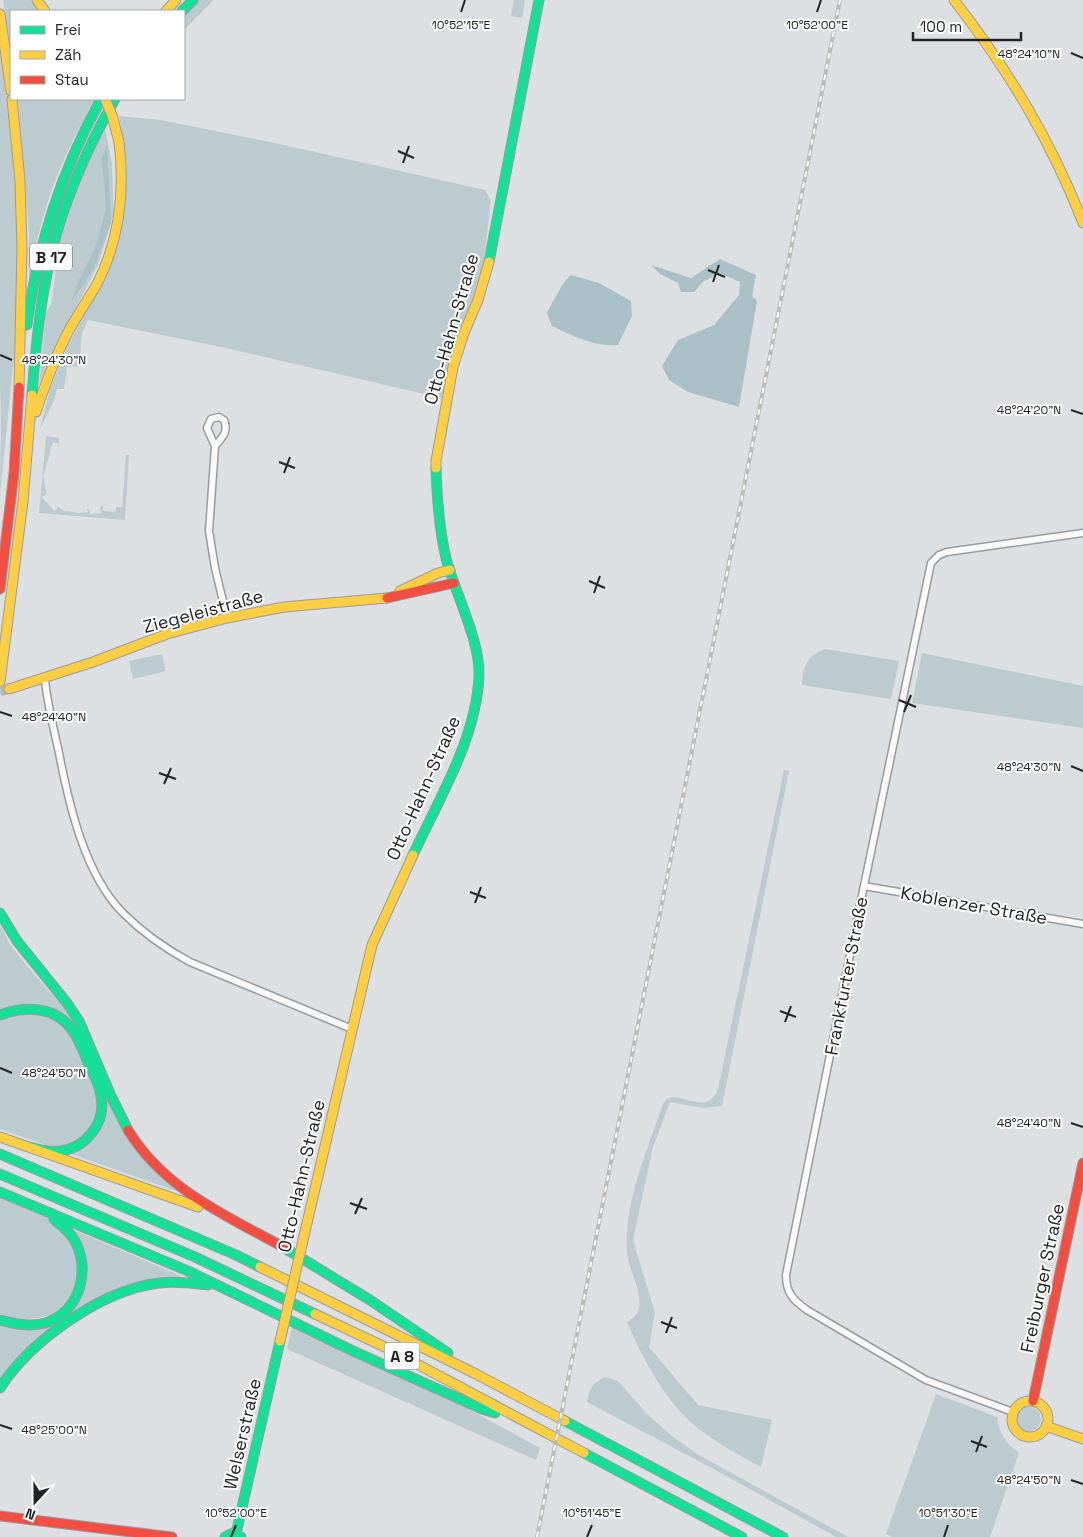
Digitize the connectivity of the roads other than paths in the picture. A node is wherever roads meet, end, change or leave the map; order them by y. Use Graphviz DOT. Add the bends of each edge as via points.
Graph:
graph roads {
  1 [pos="176,0"];
  2 [pos="193,0"];
  3 [pos="539,0"];
  4 [pos="954,0"];
  5 [pos="167,10"];
  6 [pos="183,10"];
  7 [pos="0,14"];
  8 [pos="10,84"];
  9 [pos="12,100"];
  10 [pos="100,100"];
  11 [pos="105,100"];
  12 [pos="114,100"];
  13 [pos="1083,223"];
  14 [pos="19,402"];
  15 [pos="30,428"];
  16 [pos="215,446"];
  17 [pos="1083,533"];
  18 [pos="450,570"];
  19 [pos="454,583"];
  20 [pos="0,589"];
  21 [pos="382,598"];
  22 [pos="226,618"];
  23 [pos="0,679"];
  24 [pos="46,679"];
  25 [pos="9,689"];
  26 [pos="864,886"];
  27 [pos="0,913"];
  28 [pos="1083,924"];
  29 [pos="0,1015"];
  30 [pos="352,1029"];
  31 [pos="0,1136"];
  32 [pos="22,1146"];
  33 [pos="0,1154"];
  34 [pos="1083,1163"];
  35 [pos="0,1174"];
  36 [pos="0,1192"];
  37 [pos="32,1206"];
  38 [pos="219,1214"];
  39 [pos="231,1291"];
  40 [pos="0,1320"];
  41 [pos="280,1341"];
  42 [pos="476,1374"];
  43 [pos="0,1388"];
  44 [pos="1033,1401"];
  45 [pos="1013,1412"];
  46 [pos="528,1423"];
  47 [pos="1046,1426"];
  48 [pos="1083,1439"];
  49 [pos="0,1516"];
  50 [pos="238,1535"];
  51 [pos="172,1537"];
  52 [pos="224,1537"];
  53 [pos="742,1537"];
  54 [pos="783,1537"];
  1 -- 5 [label="main road"];
  2 -- 6 [label="main road"];
  3 -- 18 [label="main road, Otto-Hahn-Straße" via="483,283 453,367 436,461 439,521"];
  4 -- 13 [label="main road" via="1019,89 1055,155"];
  7 -- 8 [label="main road"];
  9 -- 14 [label="main road" via="22,248"];
  10 -- 14 [label="main road, B 17" via="69,162 47,224 34,280"];
  11 -- 15 [label="main road, bridge" via="119,142 123,187 120,216 108,260 56,358"];
  12 -- 15 [label="main road, B 17" via="80,167 52,254 40,318"];
  14 -- 20 [label="main road, B 17"];
  15 -- 23 [label="main road, B 17"];
  16 -- 22 [label="street" via="210,531"];
  17 -- 26 [label="street, Frankfurter Straße" via="946,552 931,563"];
  18 -- 19 [label="main road, Otto-Hahn-Straße"];
  18 -- 21 [label="main road, Ziegeleistraße"];
  19 -- 21 [label="main road, Ziegeleistraße"];
  19 -- 30 [label="main road, Otto-Hahn-Straße" via="476,649 479,673 476,706 458,757 382,920 367,963"];
  21 -- 22 [label="main road, Ziegeleistraße" via="284,606"];
  22 -- 24 [label="main road, Ziegeleistraße" via="167,634"];
  24 -- 25 [label="main road, Ziegeleistraße"];
  24 -- 30 [label="street" via="66,789 81,843 122,912 166,949 190,962"];
  26 -- 28 [label="street, Koblenzer Straße"];
  26 -- 45 [label="street, Frankfurter Straße" via="787,1265 786,1284 794,1302 914,1374"];
  27 -- 38 [label="main road" via="16,942 76,1017 120,1112 142,1150 172,1181"];
  29 -- 32 [label="main road" via="24,1008 37,1009 64,1022 83,1051 102,1100 98,1125 83,1143 58,1151"];
  30 -- 41 [label="main road, Otto-Hahn-Straße, bridge"];
  31 -- 32 [label="main road"];
  32 -- 38 [label="main road"];
  33 -- 42 [label="main road, A 8" via="236,1255"];
  34 -- 44 [label="main road, Freiburger Straße"];
  35 -- 46 [label="main road, A 8" via="274,1293 387,1348"];
  36 -- 37 [label="main road"];
  37 -- 39 [label="main road"];
  37 -- 40 [label="main road" via="64,1227 75,1239 84,1263 82,1284 69,1307 48,1322 26,1326"];
  38 -- 42 [label="main road" via="279,1244 339,1280"];
  39 -- 43 [label="main road" via="193,1282 169,1281 121,1293 91,1306 64,1324 18,1365"];
  39 -- 46 [label="main road" via="482,1408"];
  41 -- 50 [label="main road, Welserstraße"];
  42 -- 54 [label="main road, A 8"];
  44 -- 45 [label="main road" via="1024,1401"];
  44 -- 47 [label="main road" via="1045,1409"];
  45 -- 47 [label="main road" via="1012,1424 1025,1436 1037,1435"];
  46 -- 53 [label="main road, A 8"];
  47 -- 48 [label="main road"];
  49 -- 51 [label="main road"];
  50 -- 52 [label="main road" via="231,1533"];
}
